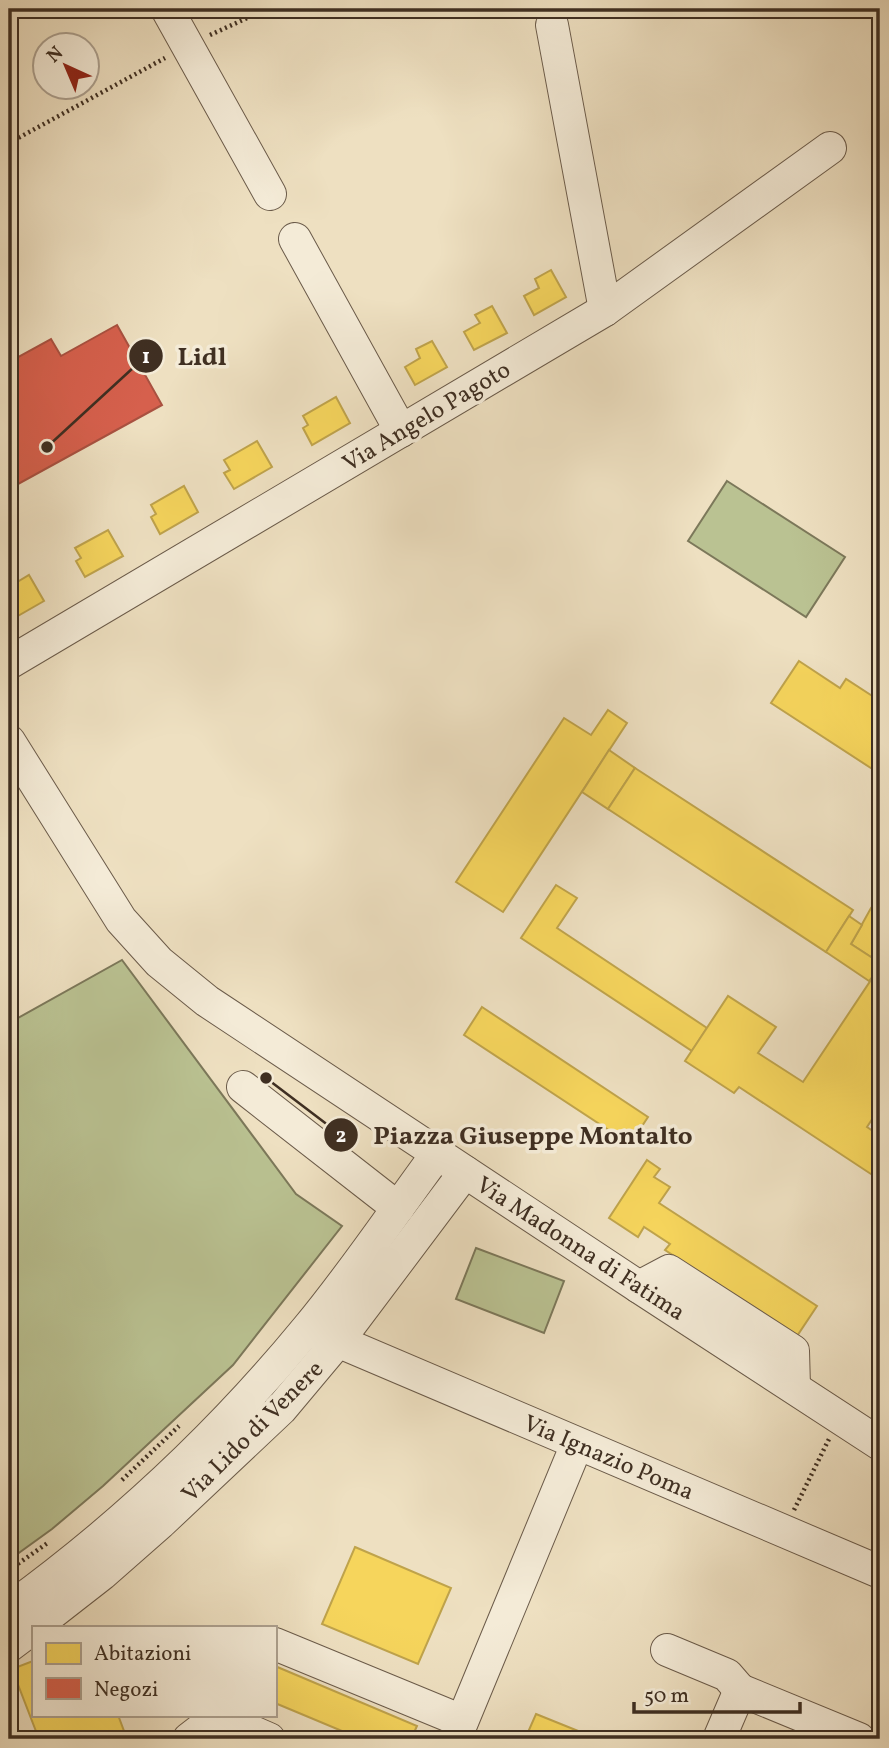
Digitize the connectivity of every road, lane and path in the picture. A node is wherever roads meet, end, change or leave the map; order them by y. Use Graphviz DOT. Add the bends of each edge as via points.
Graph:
graph roads {
  1 [pos="167,9"];
  2 [pos="267,9"];
  3 [pos="552,25"];
  4 [pos="187,46"];
  5 [pos="9,143"];
  6 [pos="830,148"];
  7 [pos="270,194"];
  8 [pos="295,239"];
  9 [pos="605,310"];
  10 [pos="401,431"];
  11 [pos="9,663"];
  12 [pos="9,741"];
  13 [pos="243,1087"];
  14 [pos="437,1154"];
  15 [pos="465,1172"];
  16 [pos="398,1208"];
  17 [pos="308,1329"];
  18 [pos="338,1341"];
  19 [pos="841,1417"];
  20 [pos="188,1418"];
  21 [pos="577,1444"];
  22 [pos="880,1444"];
  23 [pos="118,1484"];
  24 [pos="789,1521"];
  25 [pos="58,1536"];
  26 [pos="9,1570"];
  27 [pos="880,1572"];
  28 [pos="9,1609"];
  29 [pos="37,1626"];
  30 [pos="32,1629"];
  31 [pos="276,1644"];
  32 [pos="9,1646"];
  33 [pos="667,1650"];
  34 [pos="740,1690"];
  35 [pos="203,1725"];
  36 [pos="458,1730"];
  37 [pos="270,1739"];
  38 [pos="719,1739"];
  39 [pos="859,1739"];
  1 -- 4 [label="street"];
  2 -- 4 [label="path"];
  3 -- 9 [label="street"];
  4 -- 5 [label="path"];
  4 -- 7 [label="street"];
  6 -- 9 [label="street, Via Angelo Pagoto"];
  8 -- 10 [label="street"];
  9 -- 10 [label="street, Via Angelo Pagoto"];
  10 -- 11 [label="street, Via Angelo Pagoto"];
  12 -- 14 [label="street, Via Madonna di Fatima" via="121,920 159,962 207,1001"];
  13 -- 16 [label="street"];
  14 -- 15 [label="street, Via Madonna di Fatima"];
  14 -- 16 [label="street, Via Lido di Venere"];
  15 -- 18 [label="street, Via Lido di Venere"];
  15 -- 19 [label="street, Via Madonna di Fatima"];
  16 -- 17 [label="street, Via Lido di Venere"];
  17 -- 18 [label="street, Via Ignazio Poma"];
  17 -- 28 [label="street, Via Lido di Venere" via="171,1475 98,1540"];
  18 -- 21 [label="street, Via Ignazio Poma"];
  18 -- 29 [label="street, Via Lido di Venere" via="281,1409 160,1523"];
  19 -- 22 [label="street, Via Madonna di Fatima"];
  19 -- 24 [label="path"];
  20 -- 23 [label="path"];
  21 -- 27 [label="street, Via Ignazio Poma"];
  21 -- 36 [label="street"];
  25 -- 26 [label="path"];
  30 -- 32 [label="street, Via Lido di Venere"];
  31 -- 36 [label="street"];
  33 -- 34 [label="street" via="727,1675"];
  34 -- 38 [label="street"];
  34 -- 39 [label="street"];
  35 -- 37 [label="street" via="223,1718"];
}
